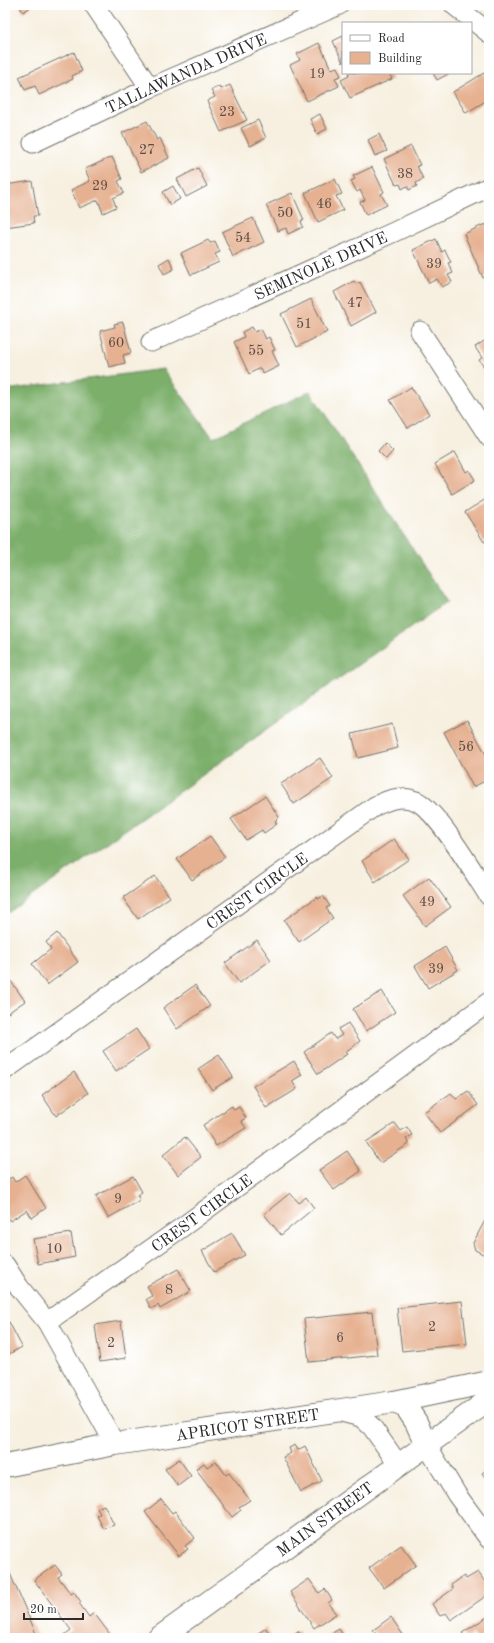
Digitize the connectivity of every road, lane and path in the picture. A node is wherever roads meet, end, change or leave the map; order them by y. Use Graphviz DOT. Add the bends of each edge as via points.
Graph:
graph roads {
  1 [pos="94,5"];
  2 [pos="339,5"];
  3 [pos="454,5"];
  4 [pos="489,33"];
  5 [pos="150,88"];
  6 [pos="33,143"];
  7 [pos="489,186"];
  8 [pos="420,330"];
  9 [pos="151,342"];
  10 [pos="489,437"];
  11 [pos="489,896"];
  12 [pos="489,1002"];
  13 [pos="5,1070"];
  14 [pos="5,1265"];
  15 [pos="47,1322"];
  16 [pos="489,1382"];
  17 [pos="489,1400"];
  18 [pos="394,1402"];
  19 [pos="335,1410"];
  20 [pos="115,1444"];
  21 [pos="426,1444"];
  22 [pos="398,1464"];
  23 [pos="5,1466"];
  24 [pos="489,1539"];
  25 [pos="159,1638"];
  1 -- 5 [label="street"];
  2 -- 5 [label="street, TALLAWANDA DRIVE"];
  3 -- 4 [label="street"];
  5 -- 6 [label="street, TALLAWANDA DRIVE"];
  7 -- 9 [label="street, SEMINOLE DRIVE"];
  8 -- 10 [label="street"];
  11 -- 13 [label="street, CREST CIRCLE" via="436,818 424,806 406,798 386,800"];
  12 -- 15 [label="street, CREST CIRCLE" via="181,1228"];
  14 -- 15 [label="street"];
  15 -- 20 [label="street"];
  16 -- 18 [label="main road, APRICOT STREET"];
  17 -- 21 [label="main road, MAIN STREET"];
  18 -- 19 [label="main road, APRICOT STREET"];
  18 -- 21 [label="main road" via="406,1407"];
  19 -- 20 [label="main road, APRICOT STREET"];
  19 -- 22 [label="street" via="361,1417 372,1427"];
  20 -- 23 [label="main road, APRICOT STREET"];
  21 -- 22 [label="main road, MAIN STREET"];
  21 -- 24 [label="street" via="457,1495"];
  22 -- 25 [label="main road, MAIN STREET"];
}
